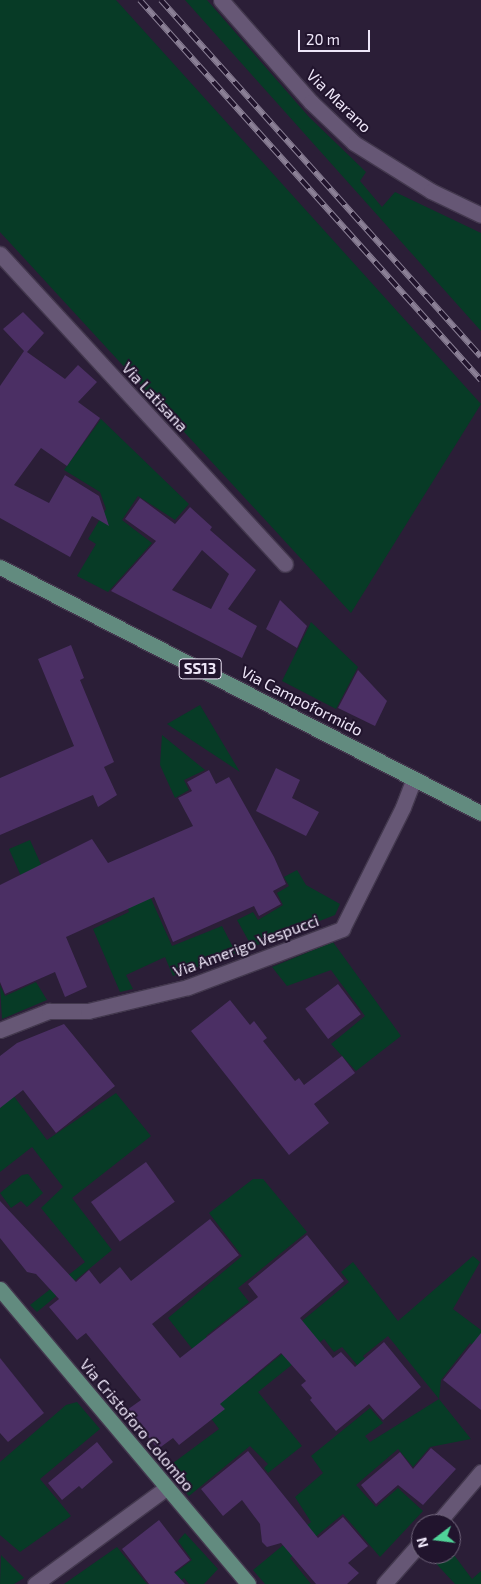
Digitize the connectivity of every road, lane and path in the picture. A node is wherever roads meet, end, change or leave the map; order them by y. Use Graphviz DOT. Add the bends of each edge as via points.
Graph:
graph roads {
  1 [pos="221,0"];
  2 [pos="481,215"];
  3 [pos="0,254"];
  4 [pos="285,564"];
  5 [pos="0,567"];
  6 [pos="414,778"];
  7 [pos="481,812"];
  8 [pos="0,1030"];
  9 [pos="0,1288"];
  10 [pos="481,1472"];
  11 [pos="166,1488"];
  12 [pos="445,1514"];
  13 [pos="411,1553"];
  14 [pos="35,1584"];
  15 [pos="248,1584"];
  16 [pos="384,1584"];
  1 -- 2 [label="street, Via Marano" via="312,102 354,143 430,192"];
  3 -- 4 [label="street, Via Latisana"];
  5 -- 6 [label="main road, Via Campoformido / SS13"];
  6 -- 7 [label="main road, Via Campoformido / SS13"];
  6 -- 8 [label="street, Via Amerigo Vespucci" via="342,930 188,987 88,1010 49,1011"];
  9 -- 11 [label="main road, Via Cristoforo Colombo"];
  10 -- 12 [label="street"];
  11 -- 14 [label="street"];
  11 -- 15 [label="main road, Via Cristoforo Colombo"];
  13 -- 16 [label="street"];
}
